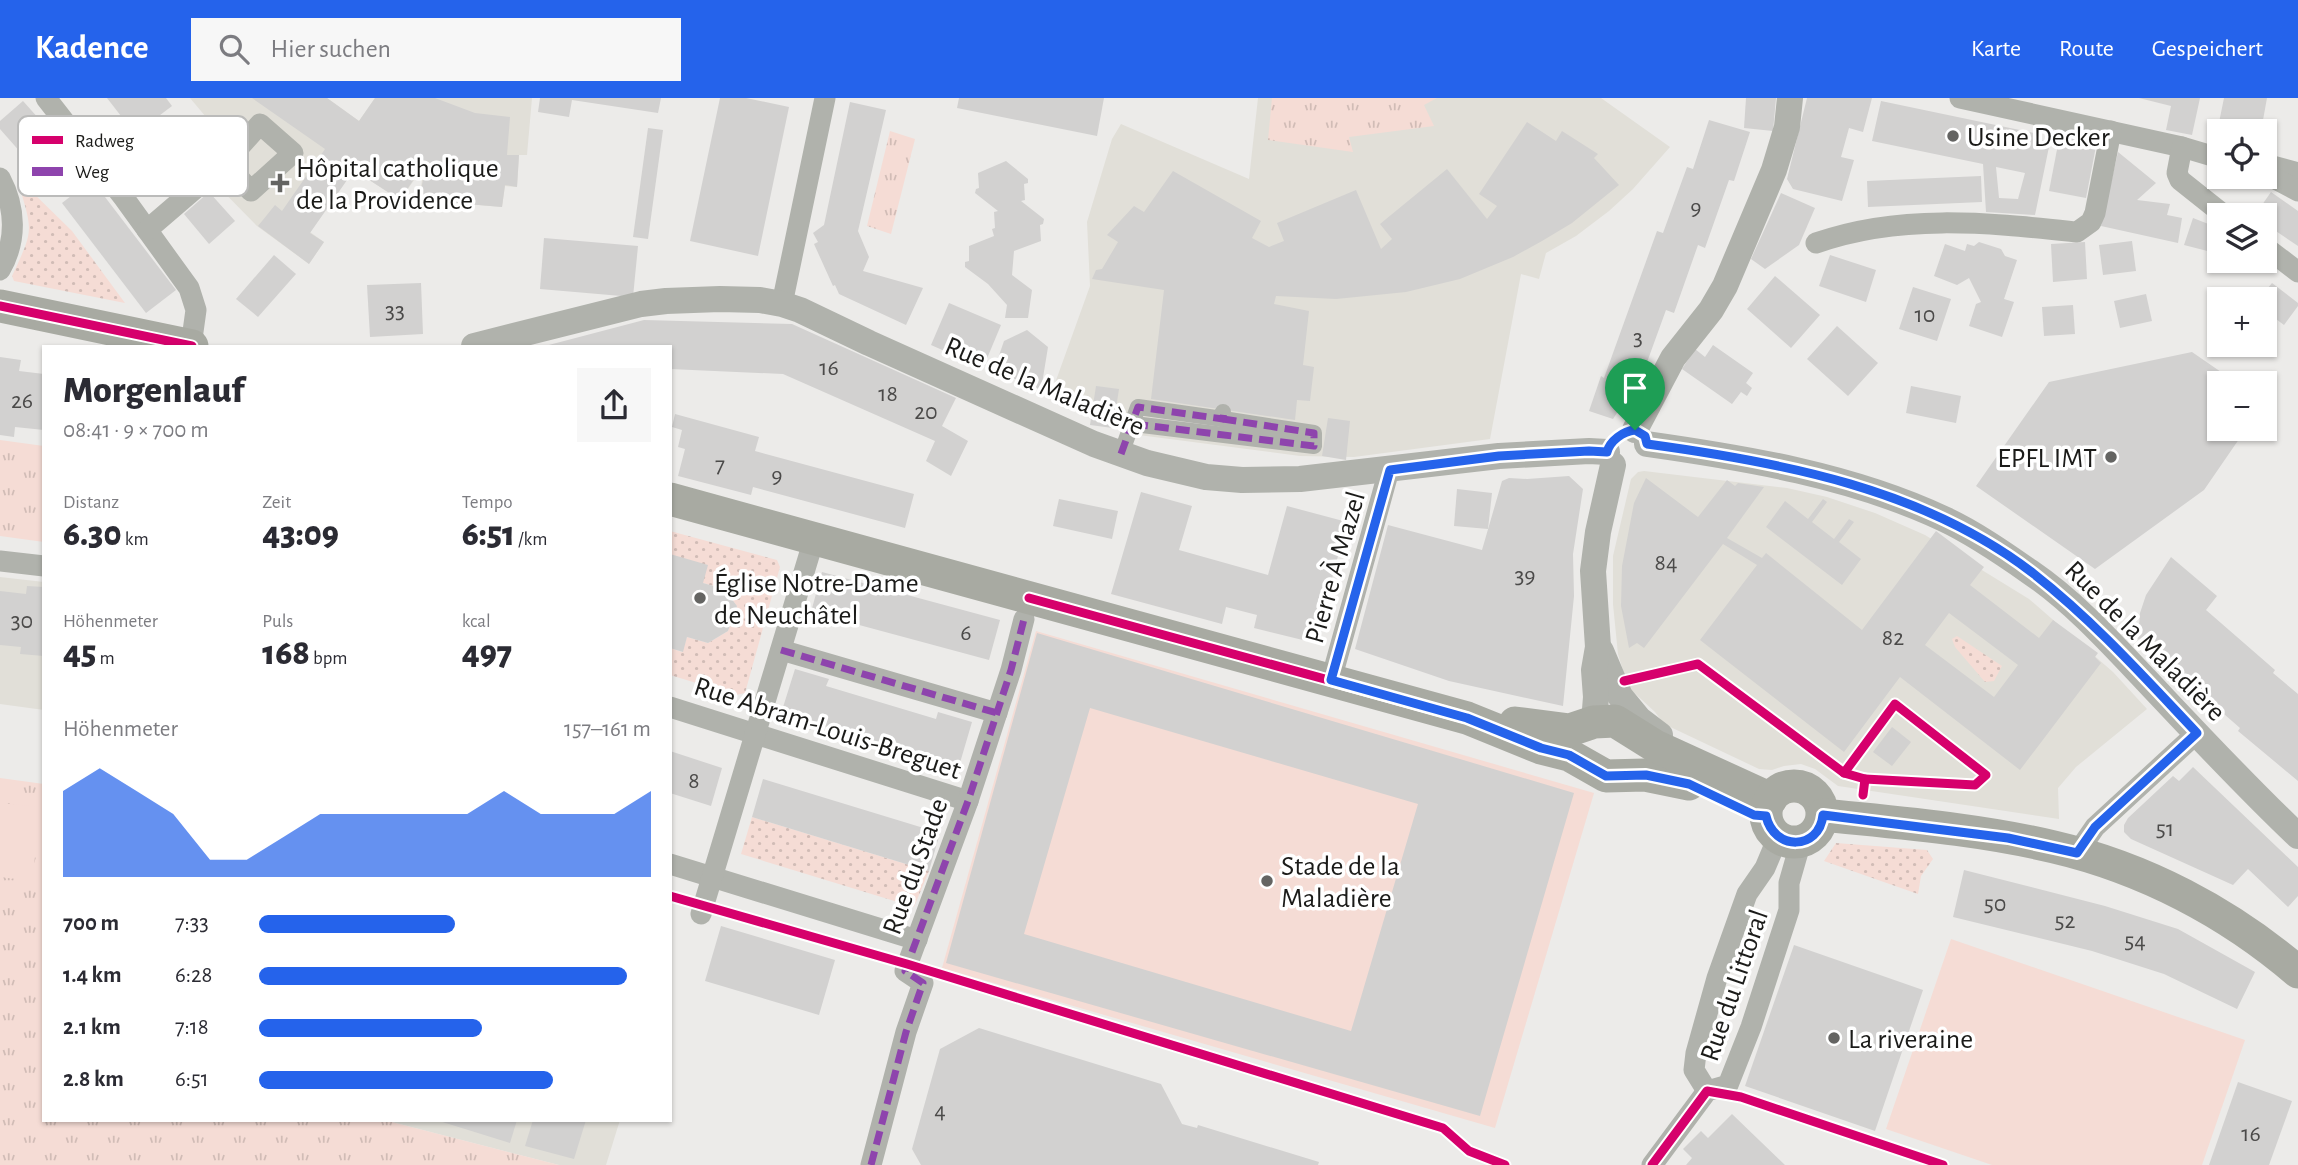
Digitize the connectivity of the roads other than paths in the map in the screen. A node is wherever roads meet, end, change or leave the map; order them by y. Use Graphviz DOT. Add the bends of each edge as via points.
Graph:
graph roads {
  1 [pos="46,98"];
  2 [pos="825,98"];
  3 [pos="1790,98"];
  4 [pos="1960,98"];
  5 [pos="60,116"];
  6 [pos="2111,131"];
  7 [pos="2182,147"];
  8 [pos="2207,154"];
  9 [pos="2277,167"];
  10 [pos="2298,173"];
  11 [pos="0,178"];
  12 [pos="2277,179"];
  13 [pos="2298,191"];
  14 [pos="122,196"];
  15 [pos="186,196"];
  16 [pos="2209,203"];
  17 [pos="147,229"];
  18 [pos="1816,243"];
  19 [pos="2277,256"];
  20 [pos="0,270"];
  21 [pos="2298,271"];
  22 [pos="782,304"];
  23 [pos="0,306"];
  24 [pos="187,345"];
  25 [pos="192,345"];
  26 [pos="478,345"];
  27 [pos="1134,424"];
  28 [pos="1641,437"];
  29 [pos="1121,454"];
  30 [pos="1610,458"];
  31 [pos="1390,470"];
  32 [pos="672,500"];
  33 [pos="814,539"];
  34 [pos="0,561"];
  35 [pos="42,566"];
  36 [pos="1024,619"];
  37 [pos="1598,646"];
  38 [pos="780,650"];
  39 [pos="1331,680"];
  40 [pos="672,708"];
  41 [pos="997,713"];
  42 [pos="1467,718"];
  43 [pos="1594,722"];
  44 [pos="756,733"];
  45 [pos="2197,733"];
  46 [pos="1725,768"];
  47 [pos="1682,770"];
  48 [pos="968,802"];
  49 [pos="1823,815"];
  50 [pos="1780,816"];
  51 [pos="2298,836"];
  52 [pos="2077,853"];
  53 [pos="672,865"];
  54 [pos="713,877"];
  55 [pos="701,915"];
  56 [pos="917,940"];
  57 [pos="2298,972"];
  58 [pos="1707,1091"];
  59 [pos="871,1165"];
  60 [pos="1652,1165"];
  1 -- 5 [label="street"];
  2 -- 22 [label="street"];
  3 -- 28 [label="street" via="1774,170 1725,286 1673,358"];
  4 -- 6 [label="street"];
  6 -- 7 [label="street"];
  6 -- 18 [label="street" via="2095,213 2077,232 1972,222 1927,223 1860,229"];
  7 -- 8 [label="street"];
  7 -- 16 [label="street" via="2180,180"];
  9 -- 10 [label="street"];
  11 -- 20 [label="street" via="13,227"];
  12 -- 13 [label="street"];
  14 -- 17 [label="street"];
  15 -- 17 [label="street"];
  17 -- 25 [label="street" via="195,302"];
  19 -- 21 [label="street"];
  22 -- 26 [label="street, Rue de la Maladière" via="666,300"];
  22 -- 29 [label="street, Rue de la Maladière"];
  23 -- 24 [label="main road"];
  27 -- 27 [label="street" via="1138,407 1223,414 1314,433 1314,446"];
  27 -- 29 [label="street"];
  28 -- 30 [label="street" via="1629,431 1610,444"];
  28 -- 45 [label="street, Rue de la Maladière" via="1851,485 1945,519 2032,572 2066,600"];
  29 -- 31 [label="street, Rue de la Maladière" via="1177,471 1242,480"];
  30 -- 31 [label="street, Rue de la Maladière" via="1589,451 1499,456"];
  30 -- 37 [label="street" via="1593,571"];
  31 -- 39 [label="street, Pierre À Mazel"];
  32 -- 33 [label="main road"];
  33 -- 38 [label="street"];
  33 -- 39 [label="main road"];
  34 -- 35 [label="street"];
  36 -- 41 [label="street, Rue du Stade"];
  37 -- 43 [label="street"];
  37 -- 46 [label="street" via="1620,696 1639,719 1661,737"];
  38 -- 41 [label="street"];
  38 -- 44 [label="street"];
  39 -- 42 [label="main road"];
  40 -- 44 [label="street, Rue Abram-Louis-Breguet"];
  41 -- 48 [label="street, Rue du Stade"];
  42 -- 43 [label="main road" via="1570,730"];
  42 -- 47 [label="main road" via="1569,755 1606,776"];
  43 -- 47 [label="main road" via="1624,725"];
  44 -- 48 [label="street, Rue Abram-Louis-Breguet"];
  44 -- 54 [label="street"];
  45 -- 51 [label="street, Rue de la Maladière"];
  45 -- 52 [label="street" via="2095,827"];
  46 -- 47 [label="street"];
  46 -- 50 [label="street" via="1766,781"];
  47 -- 50 [label="main road" via="1754,815"];
  48 -- 56 [label="street, Rue du Stade"];
  49 -- 50 [label="main road" via="1815,834"];
  49 -- 50 [label="main road" via="1818,799 1800,786"];
  49 -- 52 [label="main road" via="2008,838"];
  50 -- 58 [label="street, Rue du Littoral" via="1765,868 1747,894 1717,978 1696,1053 1694,1070"];
  50 -- 58 [label="street, Rue du Littoral" via="1789,910 1728,1085"];
  52 -- 57 [label="main road" via="2201,904"];
  53 -- 54 [label="street"];
  54 -- 55 [label="street"];
  54 -- 56 [label="street"];
  56 -- 59 [label="street, Rue du Stade" via="905,971 923,982"];
  58 -- 60 [label="street, Rue du Littoral"];
}
